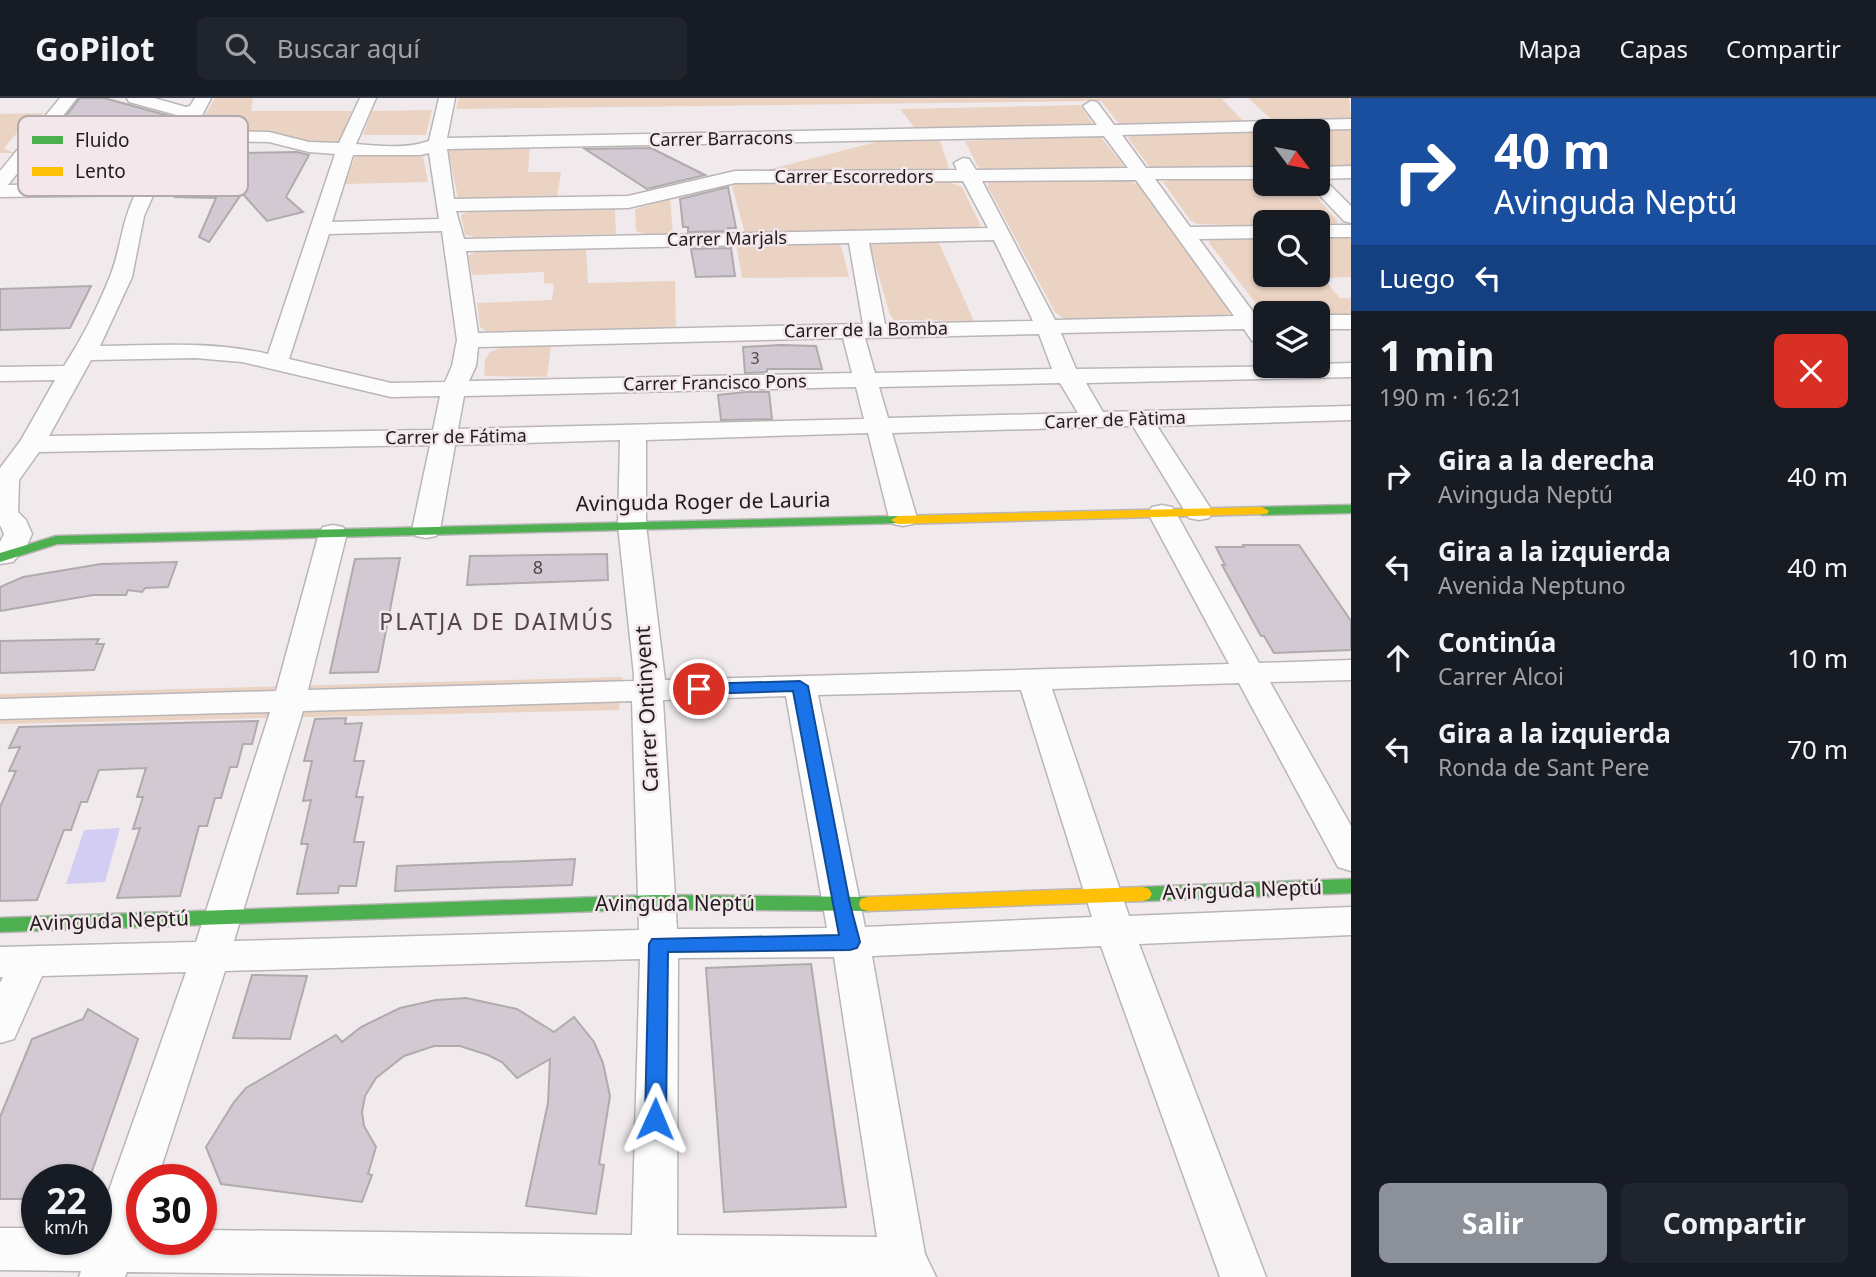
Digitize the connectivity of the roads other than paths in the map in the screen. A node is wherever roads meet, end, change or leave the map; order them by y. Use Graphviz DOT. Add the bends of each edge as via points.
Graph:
graph roads {
  1 [pos="69,98"];
  2 [pos="135,98"];
  3 [pos="368,98"];
  4 [pos="447,98"];
  5 [pos="199,105"];
  6 [pos="1091,106"];
  7 [pos="1245,110"];
  8 [pos="54,116"];
  9 [pos="894,119"];
  10 [pos="1254,119"];
  11 [pos="1351,124"];
  12 [pos="1330,125"];
  13 [pos="1253,129"];
  14 [pos="1110,130"];
  15 [pos="947,135"];
  16 [pos="904,136"];
  17 [pos="248,137"];
  18 [pos="437,144"];
  19 [pos="345,150"];
  20 [pos="18,161"];
  21 [pos="1351,172"];
  22 [pos="1253,173"];
  23 [pos="1330,173"];
  24 [pos="1144,175"];
  25 [pos="970,177"];
  26 [pos="0,183"];
  27 [pos="0,191"];
  28 [pos="18,191"];
  29 [pos="144,196"];
  30 [pos="1330,196"];
  31 [pos="628,202"];
  32 [pos="1351,217"];
  33 [pos="450,225"];
  34 [pos="320,228"];
  35 [pos="1330,231"];
  36 [pos="1351,231"];
  37 [pos="1253,232"];
  38 [pos="1185,233"];
  39 [pos="999,234"];
  40 [pos="858,236"];
  41 [pos="627,241"];
  42 [pos="1253,317"];
  43 [pos="1330,322"];
  44 [pos="1351,322"];
  45 [pos="1253,323"];
  46 [pos="1046,327"];
  47 [pos="864,330"];
  48 [pos="468,340"];
  49 [pos="783,357"];
  50 [pos="77,363"];
  51 [pos="275,363"];
  52 [pos="1253,370"];
  53 [pos="1330,370"];
  54 [pos="1351,370"];
  55 [pos="0,374"];
  56 [pos="1064,374"];
  57 [pos="1293,378"];
  58 [pos="864,379"];
  59 [pos="453,390"];
  60 [pos="1351,413"];
  61 [pos="1321,414"];
  62 [pos="1141,419"];
  63 [pos="1095,421"];
  64 [pos="879,425"];
  65 [pos="790,428"];
  66 [pos="633,432"];
  67 [pos="444,437"];
  68 [pos="18,451"];
  69 [pos="2,484"];
  70 [pos="1351,509"];
  71 [pos="1199,512"];
  72 [pos="1162,513"];
  73 [pos="7,518"];
  74 [pos="903,519"];
  75 [pos="632,525"];
  76 [pos="426,530"];
  77 [pos="333,533"];
  78 [pos="56,540"];
  79 [pos="2,557"];
  80 [pos="1351,670"];
  81 [pos="1250,673"];
  82 [pos="1033,679"];
  83 [pos="800,686"];
  84 [pos="649,691"];
  85 [pos="292,702"];
  86 [pos="2,714"];
  87 [pos="1351,858"];
  88 [pos="1351,886"];
  89 [pos="655,902"];
  90 [pos="1109,913"];
  91 [pos="225,917"];
  92 [pos="1351,921"];
  93 [pos="845,923"];
  94 [pos="0,925"];
  95 [pos="659,944"];
  96 [pos="212,956"];
  97 [pos="14,962"];
  98 [pos="0,1027"];
  99 [pos="0,1249"];
  100 [pos="106,1263"];
  101 [pos="653,1267"];
  102 [pos="908,1268"];
  103 [pos="1243,1277"];
  1 -- 8 [label="street"];
  2 -- 5 [label="street"];
  3 -- 19 [label="street"];
  4 -- 18 [label="street"];
  6 -- 14 [label="street"];
  7 -- 10 [label="street"];
  9 -- 16 [label="street"];
  11 -- 12 [label="street, Carrer Barracons"];
  13 -- 14 [label="street, Carrer Barracons"];
  14 -- 15 [label="street, Carrer Barracons"];
  14 -- 24 [label="street"];
  15 -- 16 [label="street, Carrer Barracons"];
  15 -- 25 [label="street"];
  16 -- 18 [label="street, Carrer Barracons"];
  17 -- 19 [label="street, Carrer Barracons"];
  18 -- 19 [label="street, Carrer Barracons" via="421,150"];
  18 -- 33 [label="street"];
  19 -- 34 [label="street"];
  20 -- 26 [label="street"];
  21 -- 23 [label="street"];
  22 -- 24 [label="street, Carrer Escorredors"];
  24 -- 25 [label="street, Carrer Escorredors"];
  24 -- 38 [label="street"];
  25 -- 31 [label="street, Carrer Escorredors" via="735,177"];
  25 -- 39 [label="street"];
  27 -- 28 [label="street"];
  29 -- 50 [label="street" via="134,216 121,277"];
  30 -- 32 [label="street"];
  31 -- 33 [label="street, Carrer Escorredors"];
  31 -- 41 [label="street"];
  33 -- 34 [label="street"];
  33 -- 41 [label="street, Carrer Marjals"];
  33 -- 48 [label="street"];
  34 -- 51 [label="street"];
  35 -- 36 [label="street"];
  37 -- 38 [label="street"];
  38 -- 42 [label="street"];
  39 -- 40 [label="street, Carrer Marjals"];
  39 -- 46 [label="street"];
  40 -- 41 [label="street, Carrer Marjals"];
  40 -- 47 [label="street"];
  43 -- 44 [label="street"];
  45 -- 46 [label="street, Carrer de la Bomba"];
  46 -- 47 [label="street, Carrer de la Bomba"];
  46 -- 56 [label="street" via="1064,364"];
  47 -- 49 [label="street, Carrer de la Bomba"];
  47 -- 58 [label="street"];
  48 -- 49 [label="street, Carrer de la Bomba"];
  48 -- 59 [label="street" via="464,366"];
  49 -- 58 [label="street, Carrer Francisco Pons"];
  49 -- 59 [label="street, Carrer Francisco Pons"];
  49 -- 65 [label="street"];
  50 -- 51 [label="street, Carrer Francisco Pons" via="216,352"];
  50 -- 55 [label="street, Carrer Francisco Pons"];
  50 -- 68 [label="street"];
  51 -- 59 [label="street, Carrer Francisco Pons" via="391,390"];
  52 -- 56 [label="street, Carrer Francisco Pons"];
  53 -- 54 [label="street, Carrer Francisco Pons"];
  56 -- 58 [label="street, Carrer Francisco Pons"];
  56 -- 63 [label="street" via="1076,385"];
  57 -- 61 [label="street"];
  58 -- 64 [label="street"];
  59 -- 67 [label="street"];
  60 -- 61 [label="street, Carrer de Fàtima"];
  61 -- 62 [label="street, Carrer de Fàtima"];
  62 -- 63 [label="street, Carrer de Fàtima"];
  62 -- 71 [label="street"];
  63 -- 64 [label="street, Carrer de Fàtima"];
  64 -- 65 [label="street, Carrer de Fátima"];
  64 -- 74 [label="street"];
  65 -- 66 [label="street, Carrer de Fátima"];
  66 -- 67 [label="street, Carrer de Fátima"];
  66 -- 75 [label="street, Carrer Ontinyent"];
  67 -- 68 [label="street, Carrer de Fátima"];
  67 -- 76 [label="street"];
  68 -- 69 [label="street"];
  69 -- 73 [label="street"];
  70 -- 71 [label="street, Avinguda Roger de Lauria"];
  71 -- 72 [label="street, Avinguda Roger de Lauria"];
  72 -- 74 [label="street, Avinguda Roger de Lauria"];
  72 -- 81 [label="street"];
  73 -- 78 [label="street"];
  73 -- 79 [label="street" via="18,534"];
  74 -- 75 [label="street, Avinguda Roger de Lauria"];
  75 -- 76 [label="street, Avinguda Roger de Lauria"];
  75 -- 84 [label="street, Carrer Ontinyent"];
  76 -- 77 [label="street, Avinguda Roger de Lauria"];
  77 -- 78 [label="street, Avinguda Roger de Lauria"];
  77 -- 85 [label="street"];
  78 -- 79 [label="street, Avinguda Roger de Lauria"];
  80 -- 81 [label="street"];
  81 -- 82 [label="street"];
  81 -- 87 [label="street"];
  82 -- 83 [label="street"];
  82 -- 90 [label="street"];
  83 -- 84 [label="street"];
  83 -- 93 [label="street"];
  84 -- 85 [label="street"];
  84 -- 89 [label="street, Carrer Ontinyent"];
  85 -- 86 [label="street"];
  85 -- 91 [label="street"];
  88 -- 90 [label="street, Avinguda Neptú"];
  89 -- 91 [label="street, Avinguda Neptú"];
  89 -- 93 [label="street, Avinguda Neptú"];
  89 -- 95 [label="street, Carrer Ontinyent"];
  90 -- 92 [label="street, Avinguda Neptú"];
  90 -- 93 [label="street, Avinguda Neptú"];
  90 -- 103 [label="street"];
  91 -- 94 [label="street, Avinguda Neptú"];
  91 -- 96 [label="street"];
  93 -- 95 [label="street, Avinguda Neptú"];
  93 -- 102 [label="street"];
  95 -- 96 [label="street, Avinguda Neptú"];
  95 -- 101 [label="street, Carrer Ontinyent"];
  96 -- 97 [label="street, Avinguda Neptú"];
  96 -- 100 [label="street"];
  97 -- 98 [label="street"];
  99 -- 100 [label="street"];
  100 -- 101 [label="street"];
  101 -- 102 [label="street"];
}
